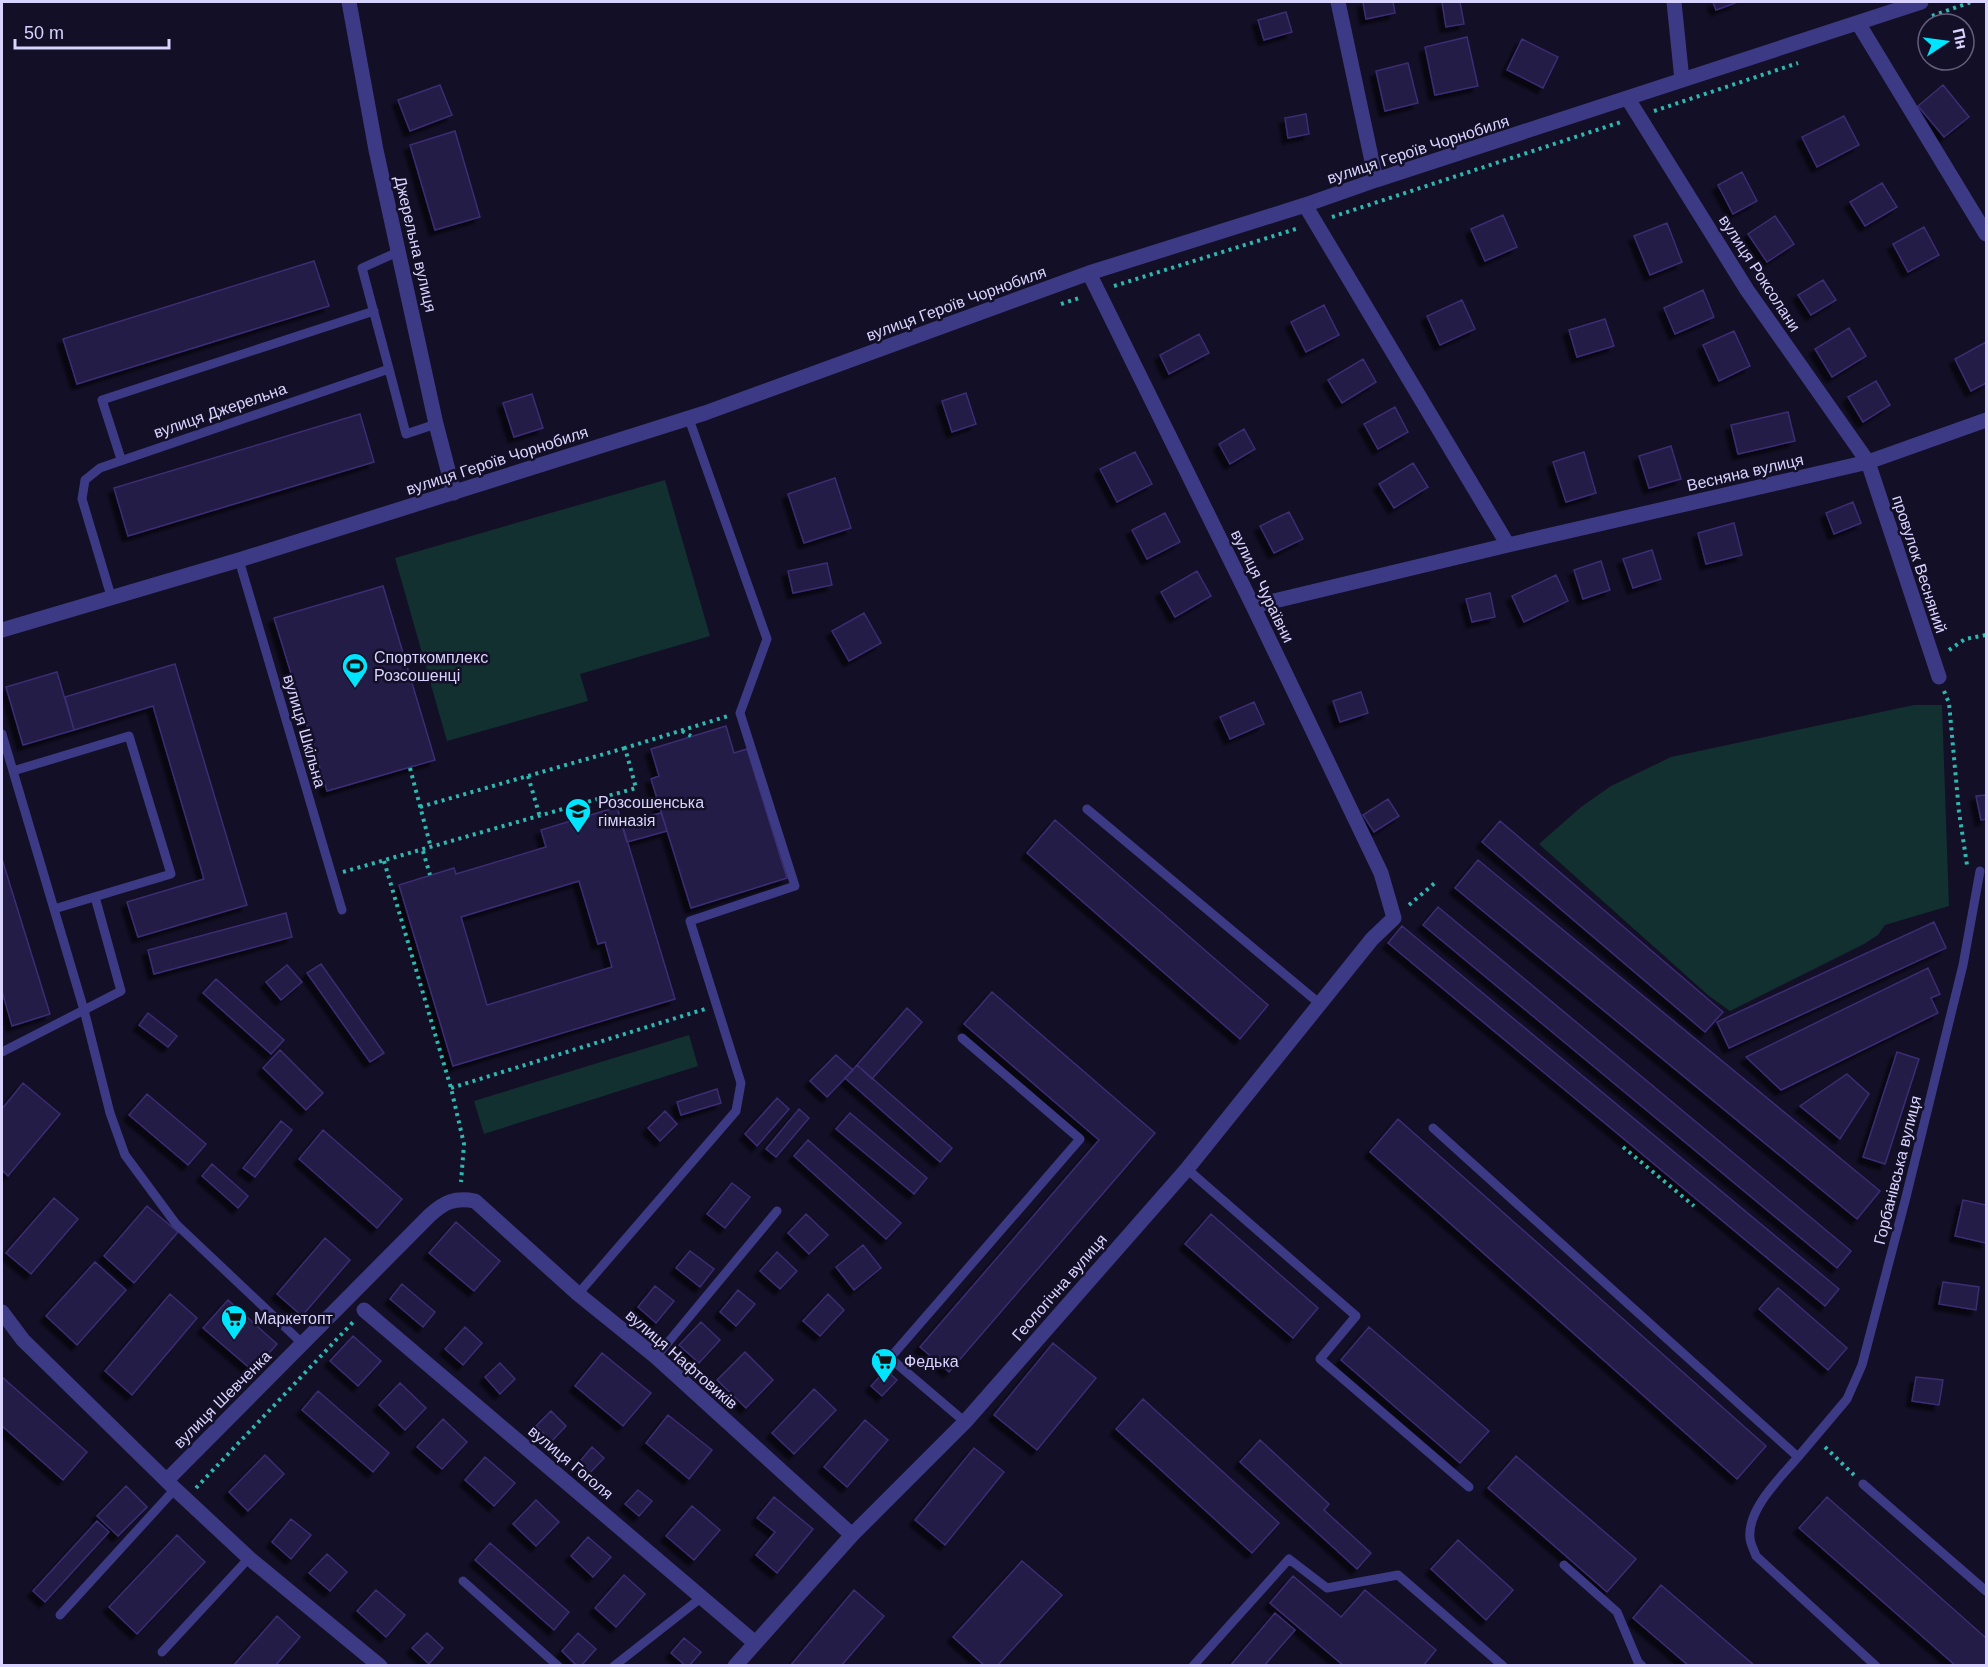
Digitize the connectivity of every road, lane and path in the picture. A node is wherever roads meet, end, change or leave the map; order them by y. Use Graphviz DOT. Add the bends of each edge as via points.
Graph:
graph roads {
  1 [pos="349,2"];
  2 [pos="1338,2"];
  3 [pos="1674,2"];
  4 [pos="1921,2"];
  5 [pos="1971,2"];
  6 [pos="1944,12"];
  7 [pos="1858,23"];
  8 [pos="1803,61"];
  9 [pos="1682,80"];
  10 [pos="1628,99"];
  11 [pos="1639,117"];
  12 [pos="1376,180"];
  13 [pos="1305,205"];
  14 [pos="1315,223"];
  15 [pos="1986,234"];
  16 [pos="400,251"];
  17 [pos="1089,273"];
  18 [pos="1097,292"];
  19 [pos="1052,307"];
  20 [pos="374,311"];
  21 [pos="389,369"];
  22 [pos="689,418"];
  23 [pos="1986,420"];
  24 [pos="436,424"];
  25 [pos="121,459"];
  26 [pos="1868,462"];
  27 [pos="454,493"];
  28 [pos="1508,545"];
  29 [pos="239,560"];
  30 [pos="111,596"];
  31 [pos="1253,606"];
  32 [pos="2,630"];
  33 [pos="1986,635"];
  34 [pos="1933,661"];
  35 [pos="1939,677"];
  36 [pos="740,713"];
  37 [pos="682,730"];
  38 [pos="2,734"];
  39 [pos="691,736"];
  40 [pos="625,748"];
  41 [pos="410,768"];
  42 [pos="13,771"];
  43 [pos="528,776"];
  44 [pos="420,807"];
  45 [pos="1088,809"];
  46 [pos="540,817"];
  47 [pos="431,848"];
  48 [pos="423,851"];
  49 [pos="384,861"];
  50 [pos="1980,871"];
  51 [pos="347,872"];
  52 [pos="430,875"];
  53 [pos="1969,876"];
  54 [pos="1436,882"];
  55 [pos="95,897"];
  56 [pos="54,909"];
  57 [pos="342,910"];
  58 [pos="1394,918"];
  59 [pos="1320,1004"];
  60 [pos="717,1006"];
  61 [pos="84,1010"];
  62 [pos="962,1038"];
  63 [pos="2,1052"];
  64 [pos="451,1088"];
  65 [pos="1433,1128"];
  66 [pos="1623,1147"];
  67 [pos="1187,1169"];
  68 [pos="459,1199"];
  69 [pos="1694,1206"];
  70 [pos="777,1211"];
  71 [pos="578,1294"];
  72 [pos="364,1310"];
  73 [pos="2,1312"];
  74 [pos="303,1344"];
  75 [pos="656,1357"];
  76 [pos="965,1422"];
  77 [pos="1814,1437"];
  78 [pos="1798,1456"];
  79 [pos="1863,1484"];
  80 [pos="1469,1486"];
  81 [pos="176,1489"];
  82 [pos="852,1535"];
  83 [pos="249,1558"];
  84 [pos="1564,1565"];
  85 [pos="463,1581"];
  86 [pos="1986,1590"];
  87 [pos="702,1597"];
  88 [pos="60,1615"];
  89 [pos="754,1642"];
  90 [pos="162,1652"];
  91 [pos="380,1665"];
  92 [pos="558,1665"];
  93 [pos="614,1665"];
  94 [pos="735,1665"];
  95 [pos="1193,1665"];
  96 [pos="1503,1665"];
  97 [pos="1642,1665"];
  98 [pos="1876,1665"];
  1 -- 16 [label="street, Джерельна вулиця" via="376,150"];
  2 -- 12 [label="street"];
  3 -- 9 [label="street"];
  4 -- 7 [label="street, вулиця Героїв Чорнобиля"];
  5 -- 6 [label="path"];
  7 -- 9 [label="street, вулиця Героїв Чорнобиля"];
  7 -- 15 [label="street"];
  8 -- 11 [label="path"];
  9 -- 10 [label="street, вулиця Героїв Чорнобиля"];
  10 -- 11 [label="street, вулиця Роксолани"];
  10 -- 12 [label="street, вулиця Героїв Чорнобиля"];
  11 -- 14 [label="path"];
  11 -- 26 [label="street, вулиця Роксолани" via="1747,290"];
  12 -- 13 [label="street, вулиця Героїв Чорнобиля"];
  13 -- 14 [label="street"];
  13 -- 17 [label="street, вулиця Героїв Чорнобиля"];
  14 -- 18 [label="path"];
  14 -- 28 [label="street"];
  16 -- 20 [label="lane" via="362,268"];
  16 -- 24 [label="street, Джерельна вулиця"];
  17 -- 18 [label="street, вулиця Чураївни"];
  17 -- 22 [label="street, вулиця Героїв Чорнобиля"];
  18 -- 19 [label="path"];
  18 -- 31 [label="street, вулиця Чураївни"];
  20 -- 21 [label="lane"];
  20 -- 25 [label="lane" via="102,400"];
  21 -- 24 [label="lane" via="406,434"];
  21 -- 25 [label="lane, вулиця Джерельна"];
  22 -- 27 [label="street, вулиця Героїв Чорнобиля"];
  22 -- 36 [label="lane" via="767,639"];
  23 -- 26 [label="street, Весняна вулиця"];
  24 -- 27 [label="street, Джерельна вулиця"];
  25 -- 30 [label="lane, вулиця Джерельна" via="85,480 82,499"];
  26 -- 28 [label="street, Весняна вулиця"];
  26 -- 34 [label="street, провулок Весняний"];
  27 -- 29 [label="street, вулиця Героїв Чорнобиля"];
  28 -- 31 [label="street, Весняна вулиця"];
  29 -- 30 [label="street, вулиця Героїв Чорнобиля"];
  29 -- 57 [label="lane, вулиця Шкільна"];
  30 -- 32 [label="street, вулиця Героїв Чорнобиля"];
  31 -- 58 [label="street, вулиця Чураївни" via="1381,873"];
  33 -- 34 [label="path" via="1965,639"];
  34 -- 35 [label="street, провулок Весняний"];
  35 -- 53 [label="path" via="1949,703"];
  36 -- 37 [label="path"];
  36 -- 60 [label="lane" via="795,886 690,921"];
  37 -- 39 [label="path"];
  37 -- 40 [label="path"];
  38 -- 42 [label="lane"];
  40 -- 43 [label="path"];
  40 -- 46 [label="path" via="636,788"];
  41 -- 44 [label="path"];
  42 -- 55 [label="lane" via="129,736 171,874"];
  42 -- 56 [label="lane"];
  43 -- 44 [label="path"];
  43 -- 46 [label="path"];
  44 -- 47 [label="path"];
  45 -- 59 [label="lane"];
  46 -- 47 [label="path"];
  47 -- 48 [label="path"];
  48 -- 49 [label="path"];
  48 -- 52 [label="path"];
  49 -- 51 [label="path"];
  49 -- 64 [label="path"];
  50 -- 77 [label="lane, Горбанівська вулиця" via="1963,965 1862,1365 1847,1399"];
  54 -- 58 [label="path"];
  55 -- 56 [label="lane"];
  55 -- 61 [label="lane" via="121,991"];
  56 -- 61 [label="lane"];
  58 -- 59 [label="street, Геологічна вулиця"];
  59 -- 67 [label="street, Геологічна вулиця"];
  60 -- 64 [label="path"];
  60 -- 71 [label="lane" via="741,1083 736,1111"];
  61 -- 63 [label="lane"];
  61 -- 74 [label="lane" via="125,1155 176,1224"];
  62 -- 76 [label="lane" via="1080,1139 890,1358"];
  64 -- 68 [label="path" via="464,1144"];
  65 -- 78 [label="lane"];
  66 -- 69 [label="path"];
  67 -- 76 [label="street, Геологічна вулиця"];
  67 -- 80 [label="lane" via="1356,1316 1320,1359"];
  68 -- 71 [label="street, вулиця Нафтовиків" via="475,1201"];
  68 -- 74 [label="street, вулиця Шевченка" via="442,1204 429,1216"];
  70 -- 75 [label="lane"];
  71 -- 75 [label="street, вулиця Нафтовиків"];
  72 -- 81 [label="path"];
  72 -- 87 [label="street, вулиця Гоголя"];
  73 -- 81 [label="street" via="23,1340"];
  74 -- 81 [label="street, вулиця Шевченка"];
  75 -- 82 [label="street, вулиця Нафтовиків"];
  76 -- 82 [label="street, Геологічна вулиця"];
  77 -- 78 [label="lane, Горбанівська вулиця"];
  77 -- 79 [label="path"];
  78 -- 98 [label="lane, Горбанівська вулиця" via="1754,1515 1750,1537 1756,1556"];
  79 -- 86 [label="lane"];
  81 -- 83 [label="street"];
  81 -- 88 [label="lane"];
  82 -- 89 [label="street, Геологічна вулиця"];
  83 -- 90 [label="lane"];
  83 -- 91 [label="street"];
  84 -- 97 [label="lane" via="1617,1612"];
  85 -- 92 [label="lane"];
  87 -- 89 [label="street, вулиця Гоголя"];
  87 -- 93 [label="lane"];
  89 -- 94 [label="street, Геологічна вулиця"];
  95 -- 96 [label="lane" via="1289,1559 1327,1588 1398,1575"];
}
